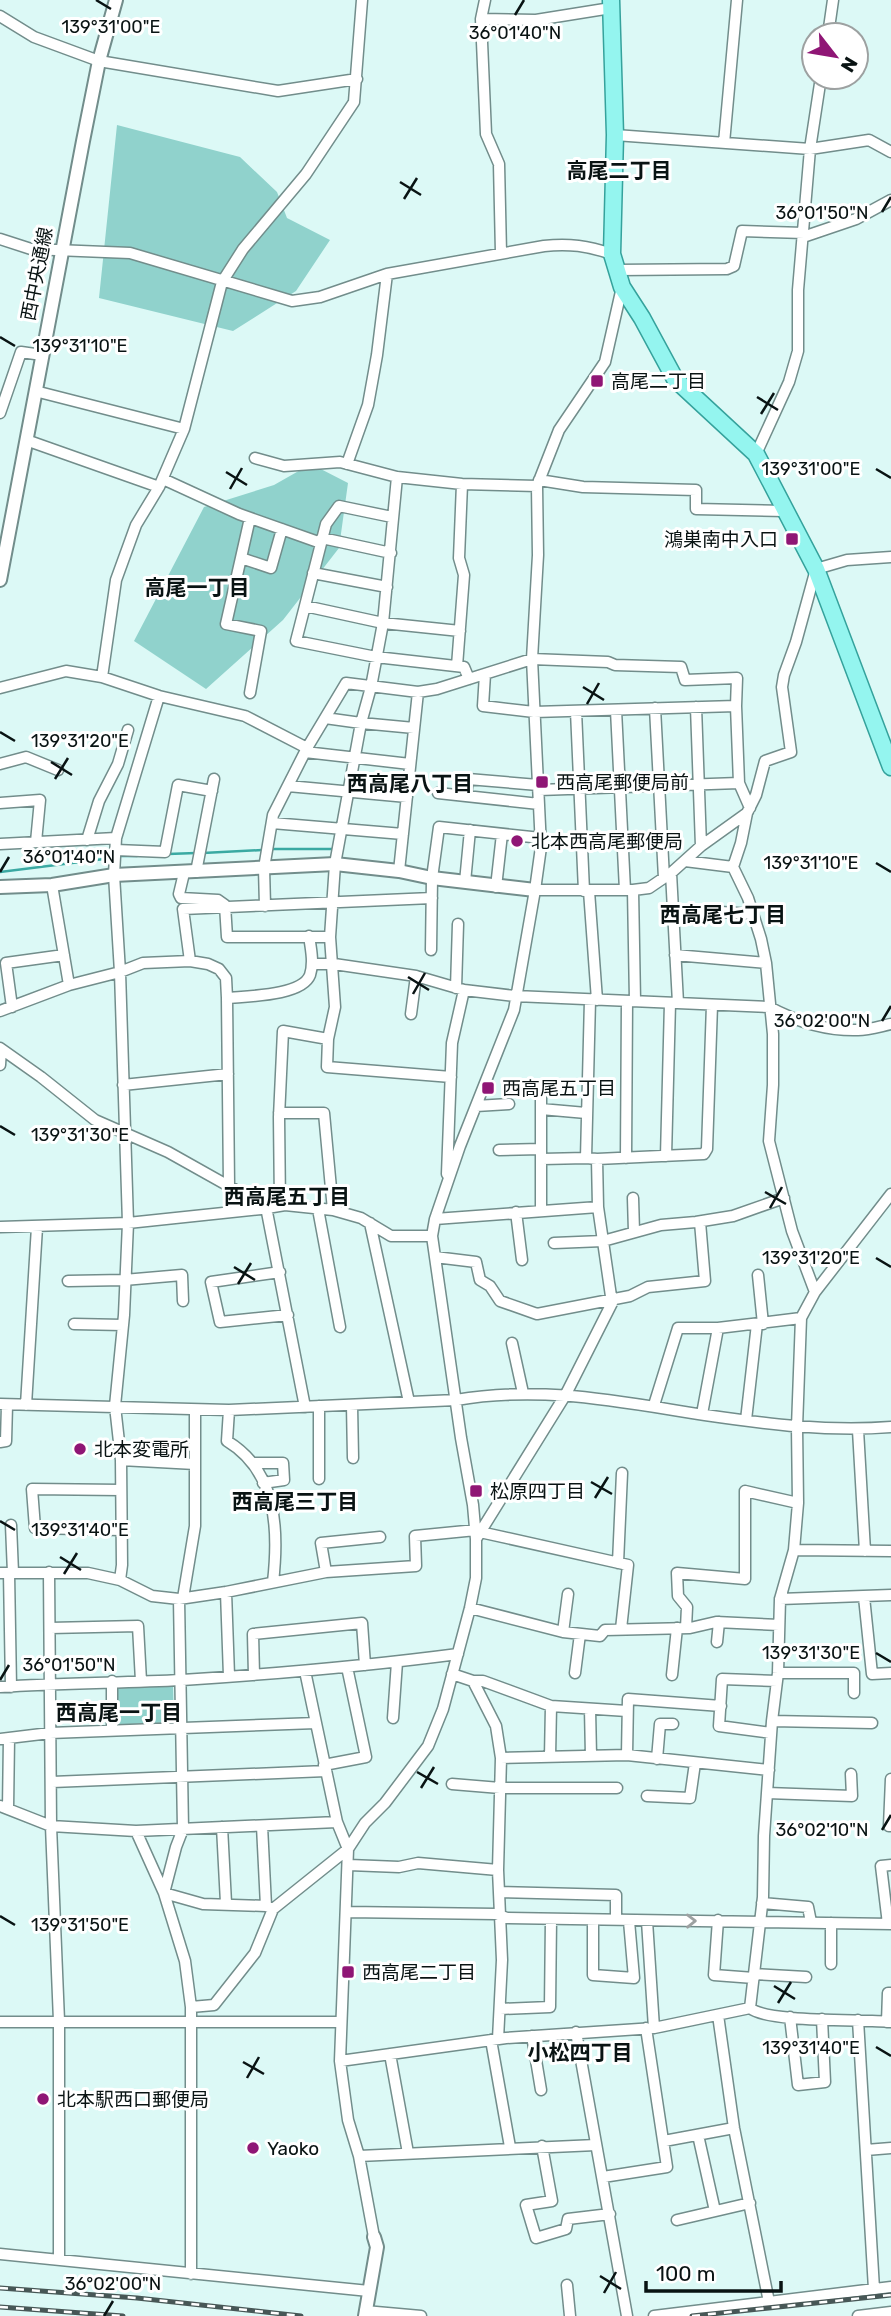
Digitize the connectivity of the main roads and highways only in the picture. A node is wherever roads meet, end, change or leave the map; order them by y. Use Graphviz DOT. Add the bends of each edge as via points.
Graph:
graph roads {
  1 [pos="611,4"];
  2 [pos="891,767"];
  1 -- 2 [label="main road" via="614,262 622,287 675,379 755,454 816,569"];
}
